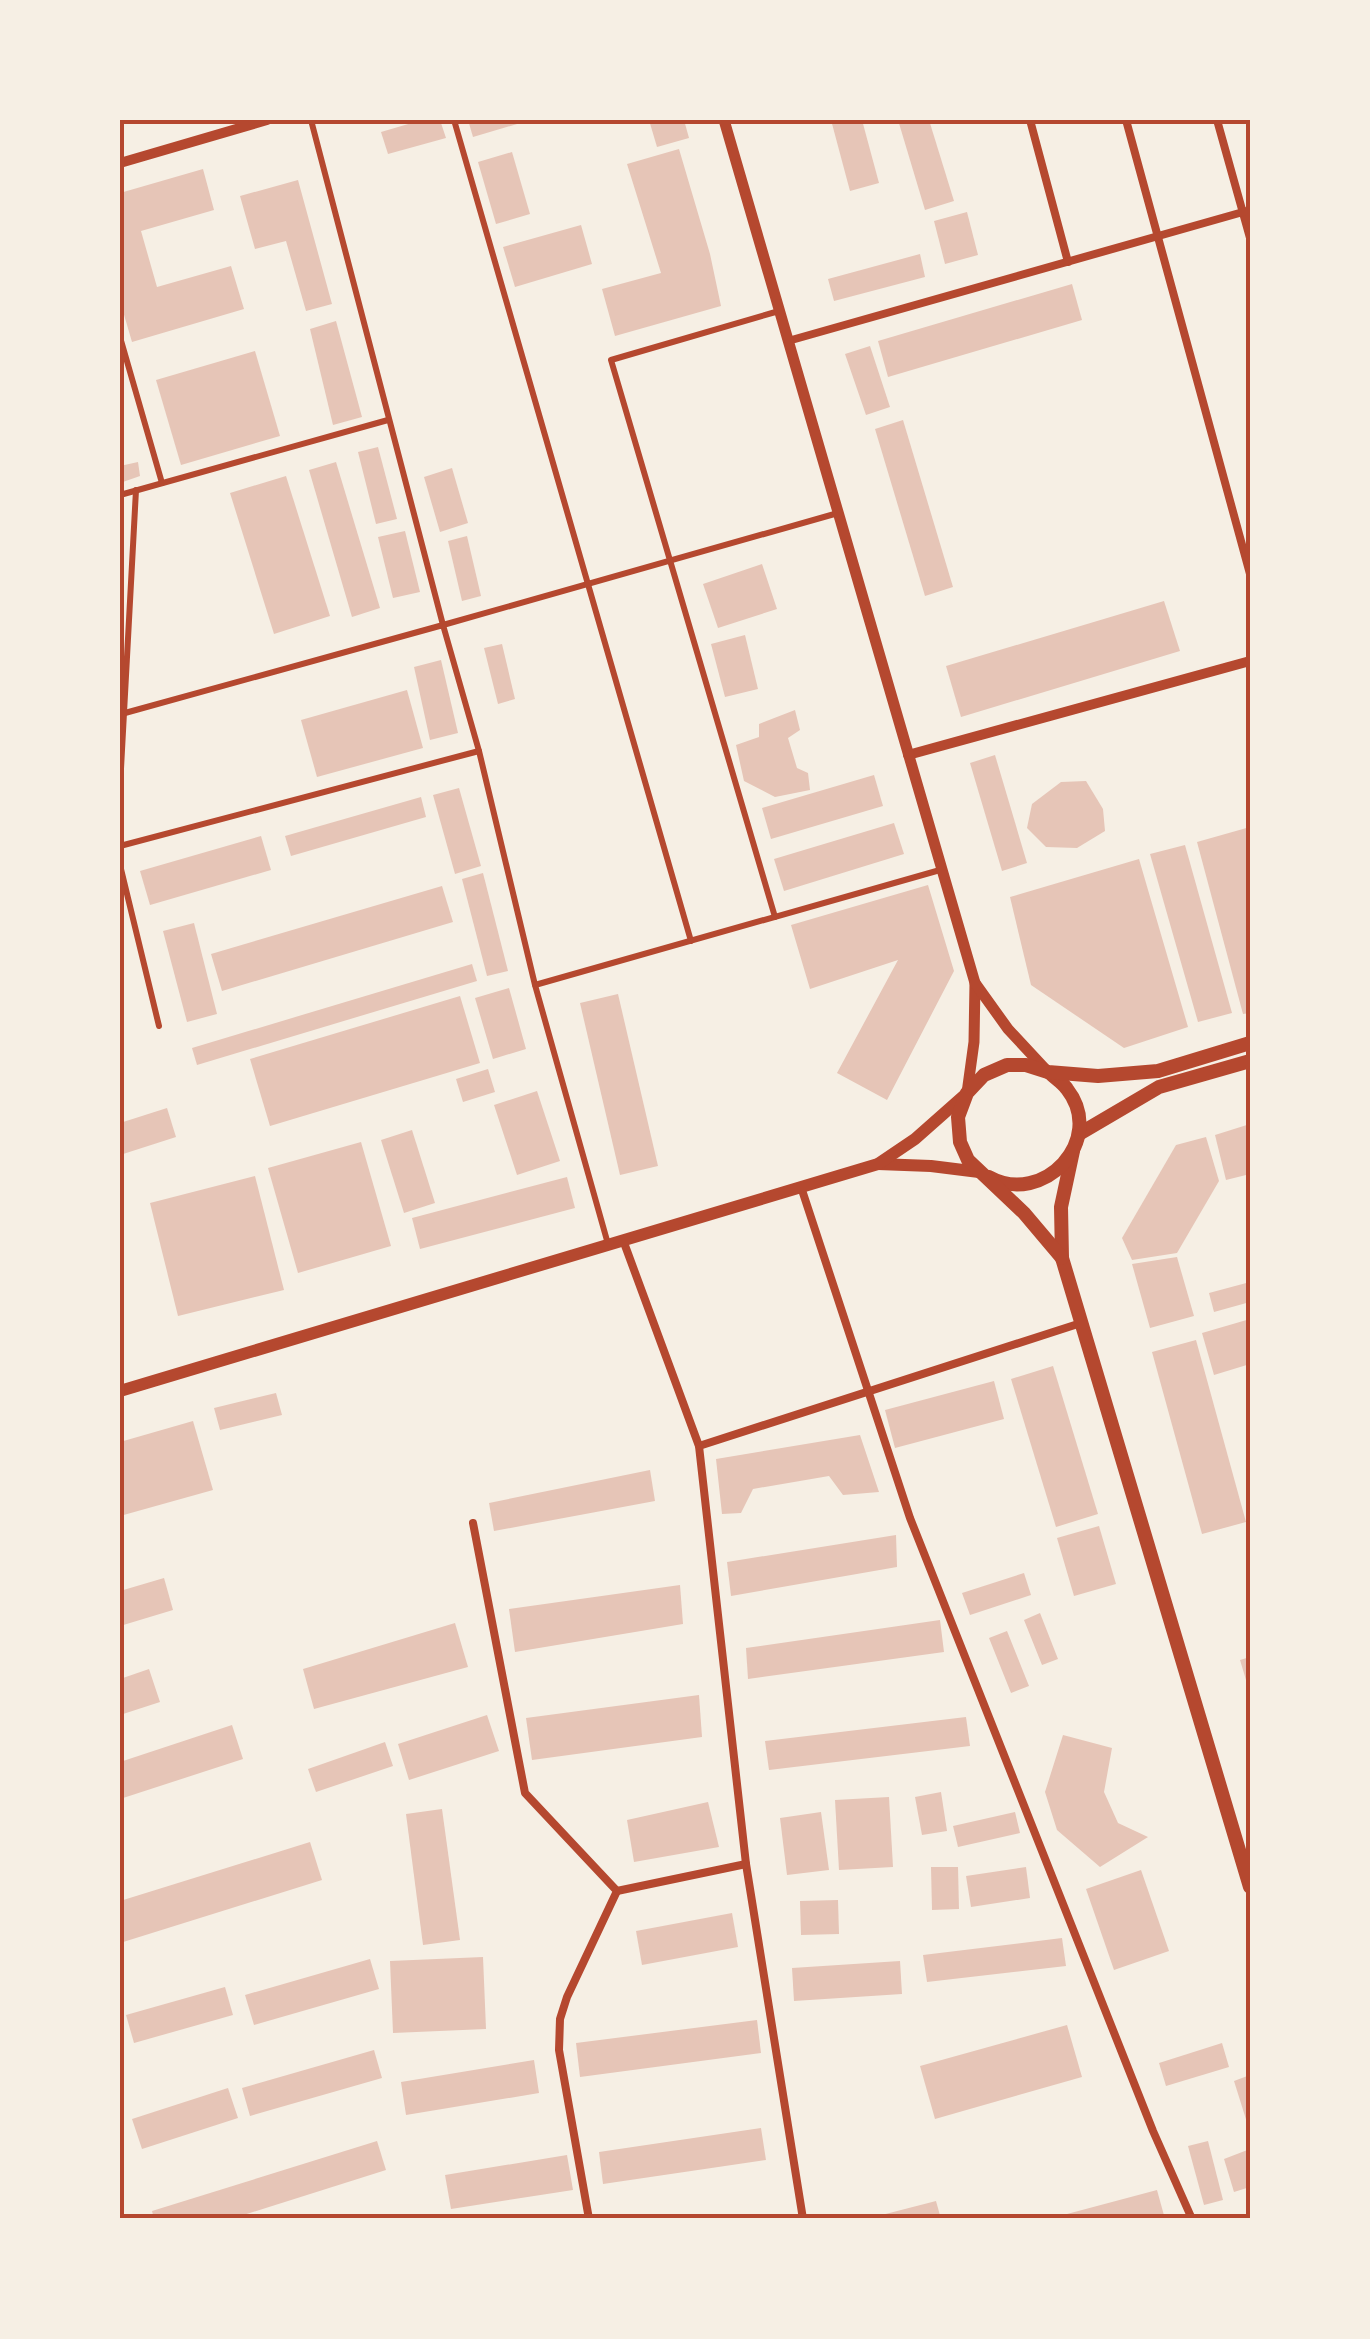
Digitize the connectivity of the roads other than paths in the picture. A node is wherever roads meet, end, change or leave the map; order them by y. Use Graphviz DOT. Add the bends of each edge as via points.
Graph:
graph roads {
  1 [pos="268,120"];
  2 [pos="311,120"];
  3 [pos="454,120"];
  4 [pos="724,120"];
  5 [pos="1030,120"];
  6 [pos="1126,120"];
  7 [pos="1218,120"];
  8 [pos="120,163"];
  9 [pos="1246,212"];
  10 [pos="1158,237"];
  11 [pos="1250,238"];
  12 [pos="1068,262"];
  13 [pos="779,311"];
  14 [pos="120,337"];
  15 [pos="788,341"];
  16 [pos="388,420"];
  17 [pos="162,483"];
  18 [pos="136,490"];
  19 [pos="120,495"];
  20 [pos="838,513"];
  21 [pos="670,560"];
  22 [pos="1250,574"];
  23 [pos="586,584"];
  24 [pos="443,625"];
  25 [pos="124,664"];
  26 [pos="1249,664"];
  27 [pos="125,714"];
  28 [pos="480,751"];
  29 [pos="908,755"];
  30 [pos="120,786"];
  31 [pos="120,846"];
  32 [pos="120,865"];
  33 [pos="942,869"];
  34 [pos="775,916"];
  35 [pos="691,941"];
  36 [pos="975,982"];
  37 [pos="535,985"];
  38 [pos="159,1026"];
  39 [pos="1250,1042"];
  40 [pos="1250,1061"];
  41 [pos="1048,1072"];
  42 [pos="966,1093"];
  43 [pos="1079,1134"];
  44 [pos="1074,1151"];
  45 [pos="878,1164"];
  46 [pos="979,1172"];
  47 [pos="800,1187"];
  48 [pos="624,1240"];
  49 [pos="608,1245"];
  50 [pos="1062,1258"];
  51 [pos="1081,1323"];
  52 [pos="120,1392"];
  53 [pos="866,1393"];
  54 [pos="698,1446"];
  55 [pos="473,1522"];
  56 [pos="746,1864"];
  57 [pos="1250,1886"];
  58 [pos="616,1891"];
  59 [pos="589,2219"];
  60 [pos="803,2219"];
  61 [pos="1192,2219"];
  1 -- 8 [label="street"];
  2 -- 16 [label="street"];
  3 -- 23 [label="street"];
  4 -- 13 [label="main road"];
  5 -- 12 [label="street"];
  6 -- 10 [label="street"];
  7 -- 9 [label="street"];
  9 -- 10 [label="street"];
  9 -- 11 [label="street"];
  10 -- 12 [label="street"];
  10 -- 22 [label="street"];
  12 -- 15 [label="street"];
  13 -- 15 [label="main road"];
  13 -- 21 [label="street" via="611,360"];
  14 -- 17 [label="street"];
  15 -- 20 [label="main road"];
  16 -- 17 [label="street"];
  16 -- 24 [label="street"];
  17 -- 18 [label="street"];
  18 -- 19 [label="street"];
  18 -- 25 [label="street"];
  20 -- 21 [label="street"];
  20 -- 29 [label="main road"];
  21 -- 23 [label="street"];
  21 -- 34 [label="street"];
  23 -- 24 [label="street"];
  23 -- 35 [label="street"];
  24 -- 27 [label="street"];
  24 -- 28 [label="street"];
  25 -- 27 [label="street"];
  26 -- 29 [label="street"];
  27 -- 30 [label="street"];
  28 -- 31 [label="street"];
  28 -- 37 [label="street"];
  29 -- 33 [label="main road"];
  32 -- 38 [label="street"];
  33 -- 34 [label="street"];
  33 -- 36 [label="main road"];
  34 -- 35 [label="street"];
  35 -- 37 [label="street"];
  36 -- 41 [label="main road"];
  36 -- 42 [label="main road"];
  37 -- 49 [label="street"];
  39 -- 41 [label="highway" via="1158,1071"];
  40 -- 43 [label="highway" via="1159,1087"];
  41 -- 42 [label="highway" via="1007,1065"];
  41 -- 43 [label="highway" via="1068,1089"];
  42 -- 45 [label="main road"];
  42 -- 46 [label="highway" via="958,1117 960,1142"];
  43 -- 44 [label="highway"];
  44 -- 46 [label="highway" via="1050,1177 1030,1184 1000,1183"];
  44 -- 50 [label="highway" via="1061,1207"];
  45 -- 46 [label="main road"];
  45 -- 47 [label="main road"];
  46 -- 50 [label="highway"];
  47 -- 48 [label="main road"];
  47 -- 53 [label="street"];
  48 -- 49 [label="main road"];
  48 -- 54 [label="street"];
  49 -- 52 [label="main road"];
  50 -- 51 [label="highway"];
  51 -- 53 [label="street"];
  51 -- 57 [label="highway"];
  53 -- 54 [label="street"];
  53 -- 61 [label="street"];
  54 -- 56 [label="street"];
  55 -- 58 [label="street" via="524,1793"];
  56 -- 58 [label="street"];
  56 -- 60 [label="street"];
  58 -- 59 [label="street" via="560,2019 559,2050"];
}
